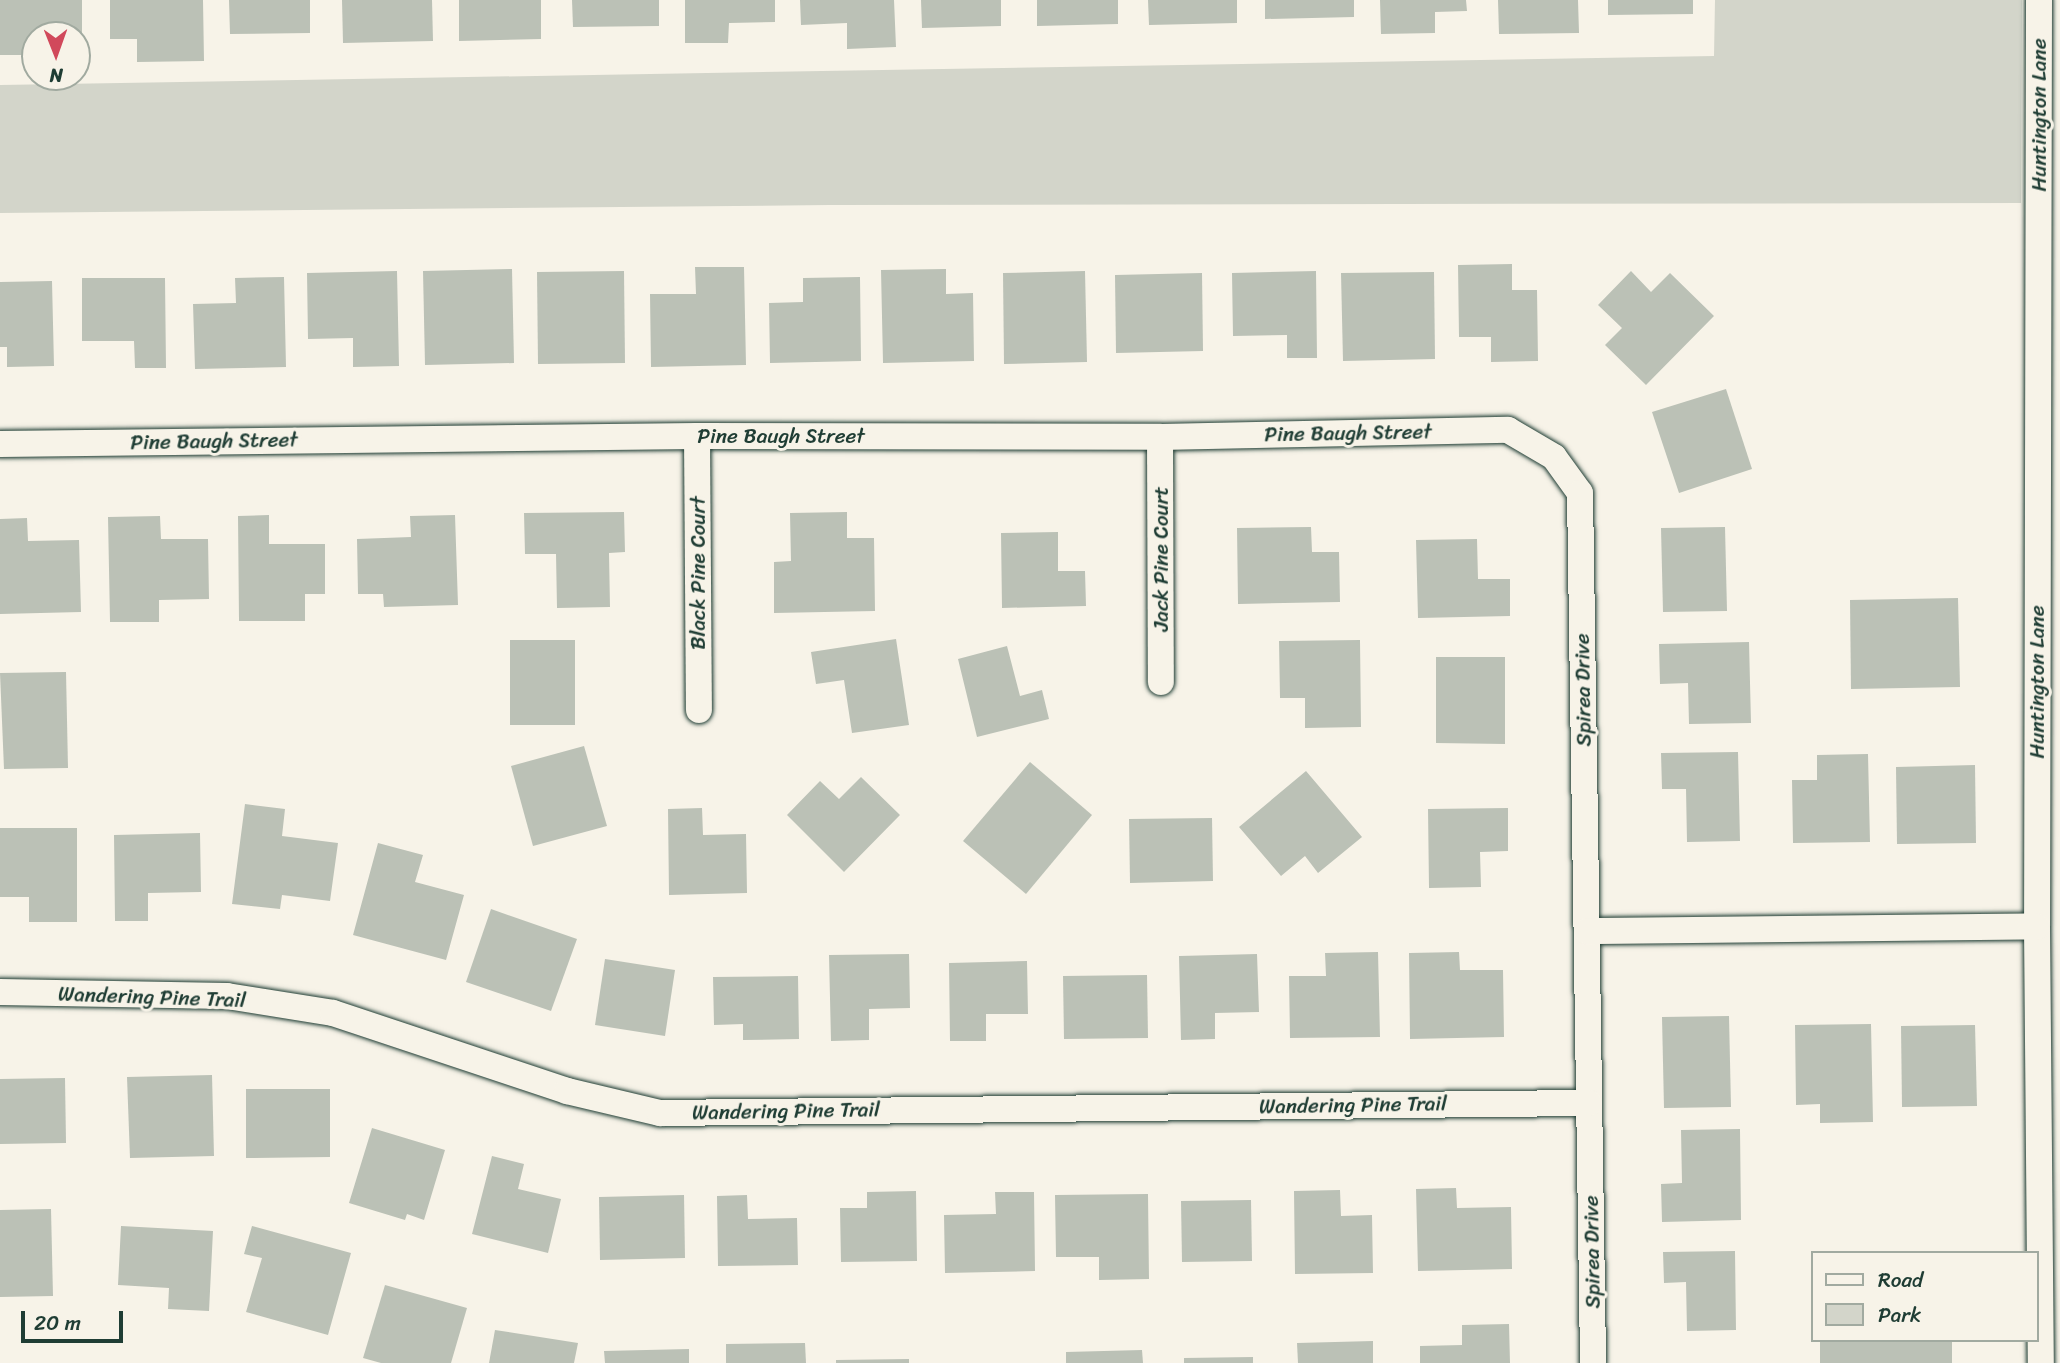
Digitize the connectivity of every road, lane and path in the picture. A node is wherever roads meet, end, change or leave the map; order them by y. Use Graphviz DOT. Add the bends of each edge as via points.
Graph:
graph roads {
  1 [pos="2039,0"];
  2 [pos="697,436"];
  3 [pos="1160,437"];
  4 [pos="0,444"];
  5 [pos="1554,457"];
  6 [pos="1161,682"];
  7 [pos="699,710"];
  8 [pos="2037,926"];
  9 [pos="1587,931"];
  10 [pos="0,992"];
  11 [pos="1589,1103"];
  12 [pos="1593,1363"];
  13 [pos="2041,1363"];
  1 -- 8 [label="street, Huntington Lane"];
  2 -- 3 [label="street, Pine Baugh Street"];
  2 -- 4 [label="street, Pine Baugh Street"];
  2 -- 7 [label="street, Black Pine Court"];
  3 -- 5 [label="street, Pine Baugh Street" via="1508,430"];
  3 -- 6 [label="street, Jack Pine Court"];
  5 -- 9 [label="street, Spirea Drive" via="1580,493"];
  8 -- 9 [label="street"];
  8 -- 13 [label="street, Huntington Lane"];
  9 -- 11 [label="street, Spirea Drive"];
  10 -- 11 [label="street, Wandering Pine Trail" via="227,996 333,1013 567,1091 660,1113"];
  11 -- 12 [label="street, Spirea Drive"];
}
